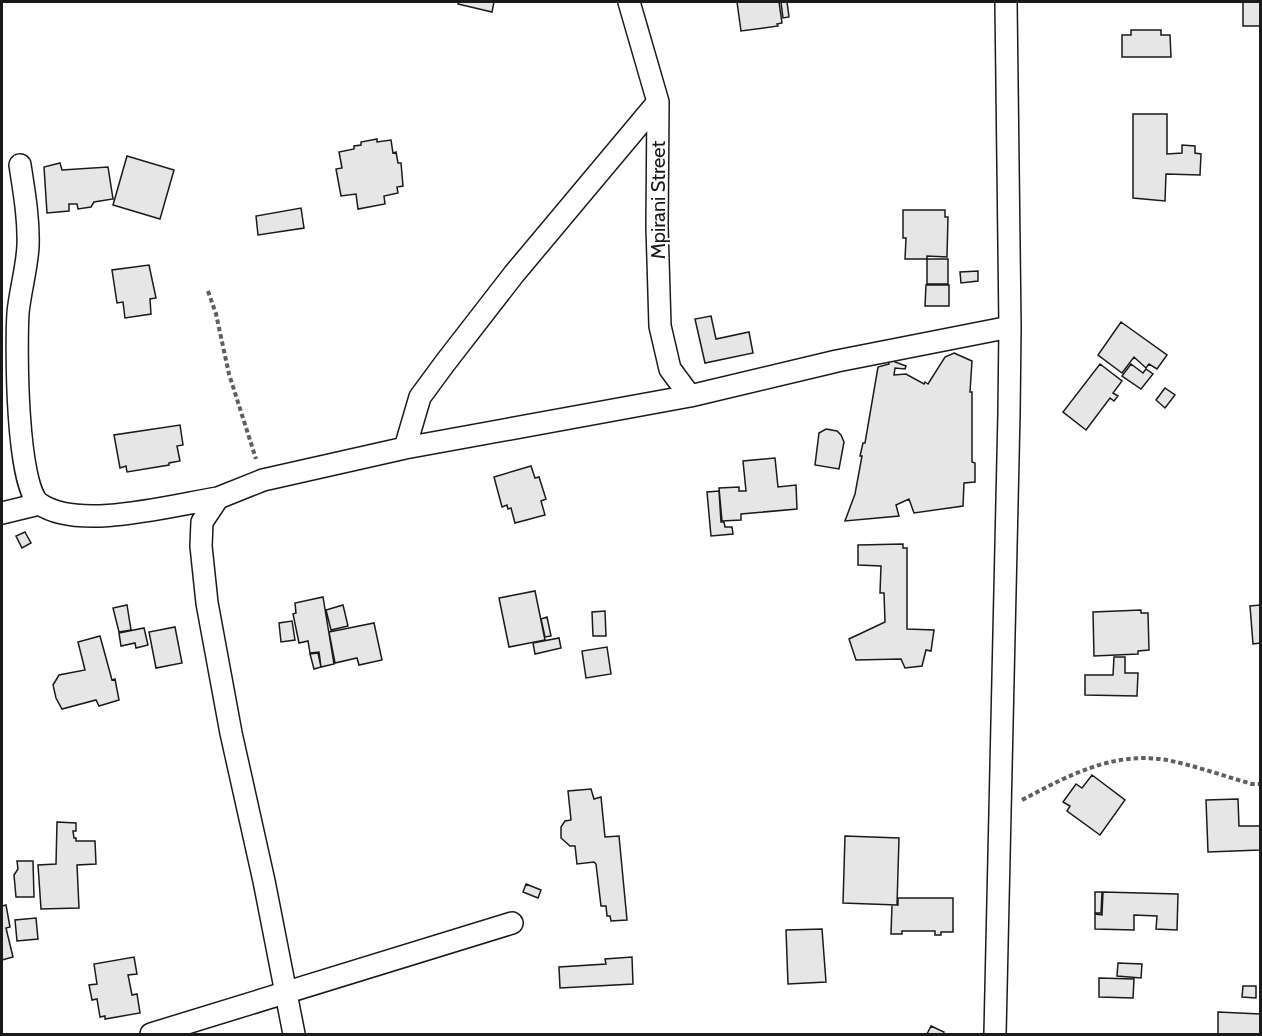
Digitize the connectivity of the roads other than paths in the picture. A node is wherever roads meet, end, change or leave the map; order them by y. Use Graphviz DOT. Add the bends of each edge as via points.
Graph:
graph roads {
  1 [pos="629,2"];
  2 [pos="1006,2"];
  3 [pos="658,102"];
  4 [pos="20,165"];
  5 [pos="1010,327"];
  6 [pos="690,396"];
  7 [pos="405,448"];
  8 [pos="218,498"];
  9 [pos="39,504"];
  10 [pos="2,513"];
  11 [pos="512,923"];
  12 [pos="285,994"];
  13 [pos="151,1035"];
  14 [pos="294,1035"];
  15 [pos="995,1035"];
  1 -- 3 [label="street, Mpirani Street"];
  2 -- 5 [label="street"];
  3 -- 6 [label="street, Mpirani Street" via="660,326 670,369"];
  3 -- 7 [label="street" via="514,273 445,363 420,398"];
  4 -- 9 [label="street" via="28,246 18,314 19,425 31,492"];
  5 -- 6 [label="street" via="837,361"];
  5 -- 15 [label="street"];
  6 -- 7 [label="street"];
  7 -- 8 [label="street" via="263,480"];
  8 -- 9 [label="street" via="102,517 60,513"];
  8 -- 12 [label="street" via="202,522 207,603"];
  9 -- 10 [label="street"];
  11 -- 12 [label="street"];
  12 -- 13 [label="street"];
  12 -- 14 [label="street"];
}
